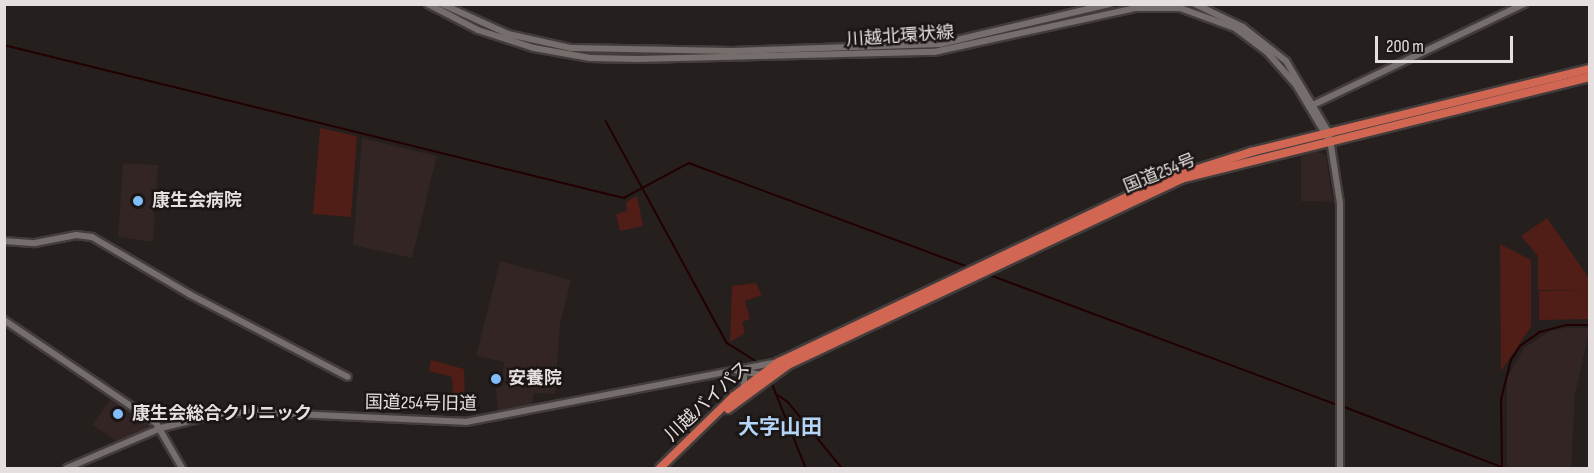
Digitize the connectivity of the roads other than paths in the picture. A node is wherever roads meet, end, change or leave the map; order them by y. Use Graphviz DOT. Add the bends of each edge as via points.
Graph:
graph roads {
  1 [pos="428,4"];
  2 [pos="442,4"];
  3 [pos="1109,4"];
  4 [pos="1195,4"];
  5 [pos="1524,4"];
  6 [pos="452,10"];
  7 [pos="1590,69"];
  8 [pos="1590,77"];
  9 [pos="1315,104"];
  10 [pos="1327,136"];
  11 [pos="4,241"];
  12 [pos="4,320"];
  13 [pos="779,362"];
  14 [pos="737,370"];
  15 [pos="760,374"];
  16 [pos="769,376"];
  17 [pos="348,377"];
  18 [pos="744,388"];
  19 [pos="161,428"];
  20 [pos="67,468"];
  21 [pos="182,468"];
  22 [pos="660,468"];
  23 [pos="667,468"];
  24 [pos="1340,468"];
  1 -- 6 [label="street, 川越北環状線"];
  2 -- 6 [label="street, 川越北環状線"];
  3 -- 6 [label="street, 川越北環状線" via="940,44 789,51 578,49 508,34"];
  4 -- 9 [label="street" via="1218,13 1262,41 1286,62"];
  5 -- 9 [label="street"];
  6 -- 10 [label="street, 川越北環状線" via="506,40 578,56 788,57 934,52 1136,8 1180,8 1235,28 1267,52 1296,85"];
  7 -- 10 [label="highway, 国道254号"];
  8 -- 10 [label="highway, 国道254号"];
  9 -- 10 [label="street"];
  10 -- 13 [label="highway, 国道254号" via="1160,181"];
  10 -- 16 [label="highway, 国道254号" via="1181,179"];
  10 -- 24 [label="street" via="1340,203"];
  11 -- 17 [label="street" via="35,243 76,235 92,237 189,294"];
  12 -- 19 [label="street"];
  13 -- 14 [label="street, 国道254号旧道"];
  13 -- 15 [label="highway, 川越バイパス"];
  14 -- 15 [label="street"];
  14 -- 18 [label="street" via="744,377"];
  14 -- 19 [label="street, 国道254号旧道" via="466,422 249,412"];
  15 -- 16 [label="street"];
  15 -- 18 [label="highway, 川越バイパス"];
  16 -- 23 [label="highway, 川越バイパス" via="729,407"];
  18 -- 22 [label="highway, 川越バイパス"];
  19 -- 20 [label="street, 国道254号旧道"];
  19 -- 21 [label="street"];
}
